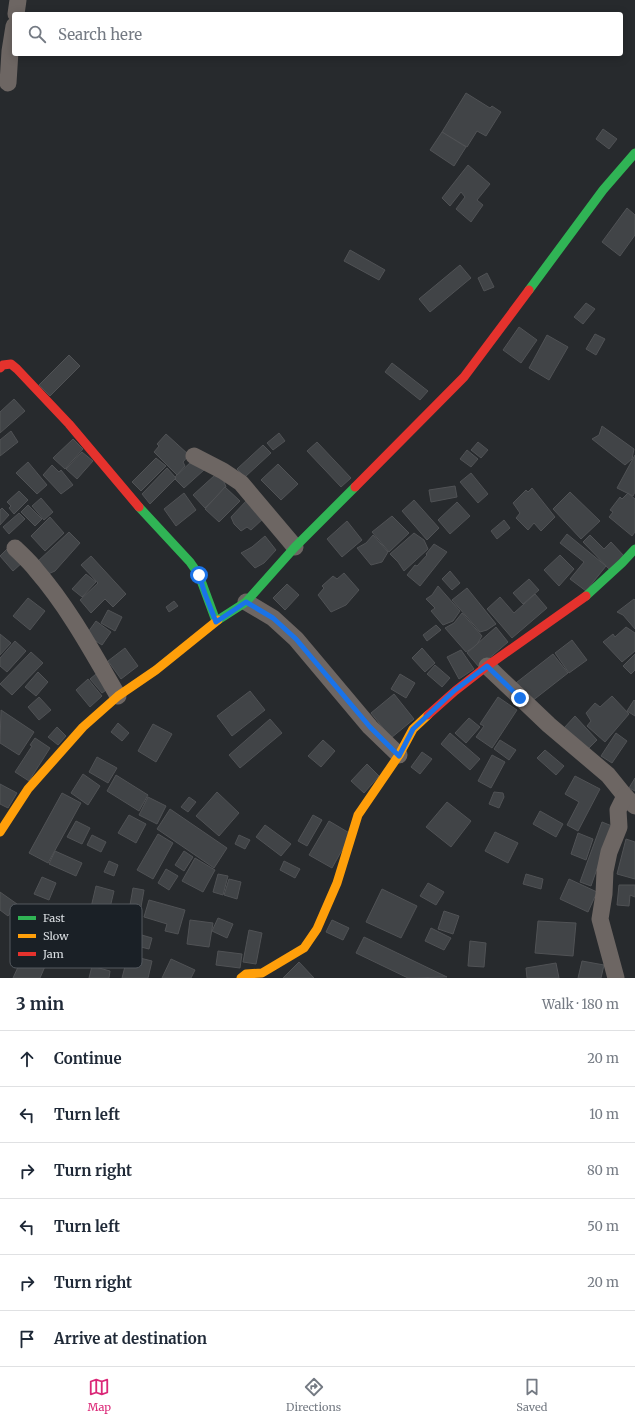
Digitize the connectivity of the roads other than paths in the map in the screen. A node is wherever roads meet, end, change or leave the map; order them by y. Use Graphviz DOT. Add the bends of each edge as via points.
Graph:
graph roads {
  1 [pos="18,0"];
  2 [pos="16,12"];
  3 [pos="12,38"];
  4 [pos="8,83"];
  5 [pos="635,153"];
  6 [pos="0,368"];
  7 [pos="194,456"];
  8 [pos="296,547"];
  9 [pos="15,548"];
  10 [pos="635,549"];
  11 [pos="246,602"];
  12 [pos="216,622"];
  13 [pos="487,666"];
  14 [pos="118,696"];
  15 [pos="399,756"];
  16 [pos="630,801"];
  17 [pos="0,832"];
  18 [pos="241,978"];
  19 [pos="616,978"];
  1 -- 2 [label="street"];
  3 -- 4 [label="street"];
  5 -- 8 [label="street" via="603,190 464,377"];
  6 -- 12 [label="street" via="11,364 17,369 190,562 199,575"];
  7 -- 8 [label="street" via="241,483"];
  8 -- 11 [label="street"];
  9 -- 14 [label="street" via="53,591 81,632"];
  10 -- 13 [label="street" via="583,598"];
  11 -- 12 [label="street"];
  11 -- 15 [label="street" via="273,618 296,639 370,727"];
  12 -- 14 [label="street" via="156,670"];
  13 -- 15 [label="street" via="455,690 413,729"];
  13 -- 16 [label="street" via="608,775"];
  14 -- 17 [label="street" via="83,727 28,788"];
  15 -- 18 [label="street" via="358,815 337,883 317,929 304,948 262,973 246,974"];
  16 -- 19 [label="street" via="618,810 618,827 605,871 600,919"];
}
